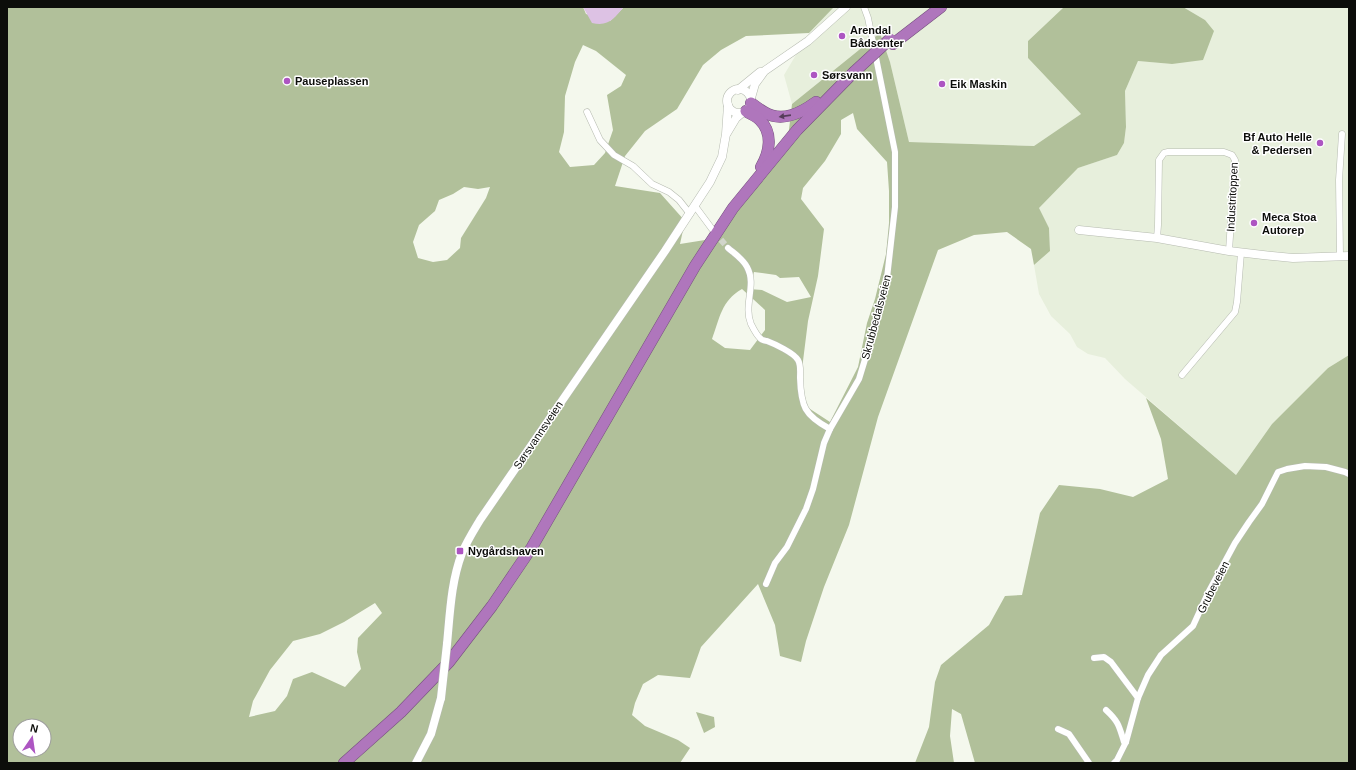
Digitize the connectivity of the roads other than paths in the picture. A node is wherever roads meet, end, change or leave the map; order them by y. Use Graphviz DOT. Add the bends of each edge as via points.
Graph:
graph roads {
  1 [pos="846,7"];
  2 [pos="864,7"];
  3 [pos="930,7"];
  4 [pos="941,7"];
  5 [pos="891,42"];
  6 [pos="763,72"];
  7 [pos="854,75"];
  8 [pos="738,90"];
  9 [pos="728,105"];
  10 [pos="747,106"];
  11 [pos="587,112"];
  12 [pos="726,134"];
  13 [pos="1342,134"];
  14 [pos="695,206"];
  15 [pos="733,208"];
  16 [pos="690,214"];
  17 [pos="712,229"];
  18 [pos="1079,230"];
  19 [pos="1157,238"];
  20 [pos="728,248"];
  21 [pos="1229,251"];
  22 [pos="1241,252"];
  23 [pos="1340,256"];
  24 [pos="1349,256"];
  25 [pos="1182,375"];
  26 [pos="830,429"];
  27 [pos="1349,474"];
  28 [pos="766,584"];
  29 [pos="1094,658"];
  30 [pos="1138,698"];
  31 [pos="1106,710"];
  32 [pos="1058,729"];
  33 [pos="1126,742"];
  34 [pos="344,763"];
  35 [pos="353,763"];
  36 [pos="416,763"];
  37 [pos="1088,763"];
  38 [pos="1114,763"];
  1 -- 6 [label="main road, Sørsvannsveien" via="808,41"];
  2 -- 26 [label="street, Skrubbedalsveien" via="895,152 895,207 887,278 874,330 859,379"];
  3 -- 5 [label="highway"];
  4 -- 5 [label="highway"];
  5 -- 7 [label="highway, bridge"];
  6 -- 8 [label="main road, Sørsvannsveien"];
  6 -- 10 [label="main road, Sørsvannsveien" via="755,84"];
  7 -- 10 [label="highway, one-way" via="805,110 787,117 772,116"];
  7 -- 15 [label="highway" via="797,130"];
  7 -- 35 [label="highway" via="760,184 728,226 698,272 534,553 494,612 423,697"];
  8 -- 9 [label="main road" via="729,95"];
  8 -- 10 [label="main road" via="746,92"];
  9 -- 10 [label="main road" via="732,111 739,113"];
  9 -- 12 [label="main road, Sørsvannsveien"];
  10 -- 12 [label="main road, Sørsvannsveien"];
  10 -- 15 [label="highway" via="766,130 769,148 766,159"];
  11 -- 16 [label="street" via="600,140 614,155 634,166 652,184 669,192"];
  12 -- 14 [label="main road, Sørsvannsveien" via="720,163"];
  13 -- 23 [label="street" via="1339,180"];
  14 -- 16 [label="main road, Sørsvannsveien"];
  14 -- 17 [label="street"];
  15 -- 34 [label="highway" via="695,266 532,547 492,606 449,662 401,712"];
  16 -- 36 [label="main road, Sørsvannsveien, bridge" via="480,520 463,551 453,586 441,698 431,734"];
  18 -- 19 [label="main road"];
  19 -- 21 [label="main road"];
  19 -- 21 [label="street, Industritoppen" via="1161,156 1168,152 1224,152 1232,155 1235,160"];
  20 -- 26 [label="street" via="748,268 751,280 748,314 754,329 762,340 798,359 804,406 815,420"];
  21 -- 22 [label="main road"];
  22 -- 23 [label="main road" via="1293,258"];
  22 -- 25 [label="street" via="1235,312"];
  23 -- 24 [label="main road"];
  26 -- 28 [label="street, Skrubbedalsveien" via="806,509"];
  27 -- 30 [label="street, Grubeveien" via="1326,467 1305,466 1278,472 1262,504 1235,543 1193,626 1161,655 1148,675"];
  29 -- 30 [label="street" via="1104,656 1111,662"];
  30 -- 33 [label="street, Grubeveien"];
  31 -- 33 [label="street" via="1119,724"];
  32 -- 37 [label="street" via="1069,734"];
  33 -- 38 [label="street, Grubeveien"];
}
